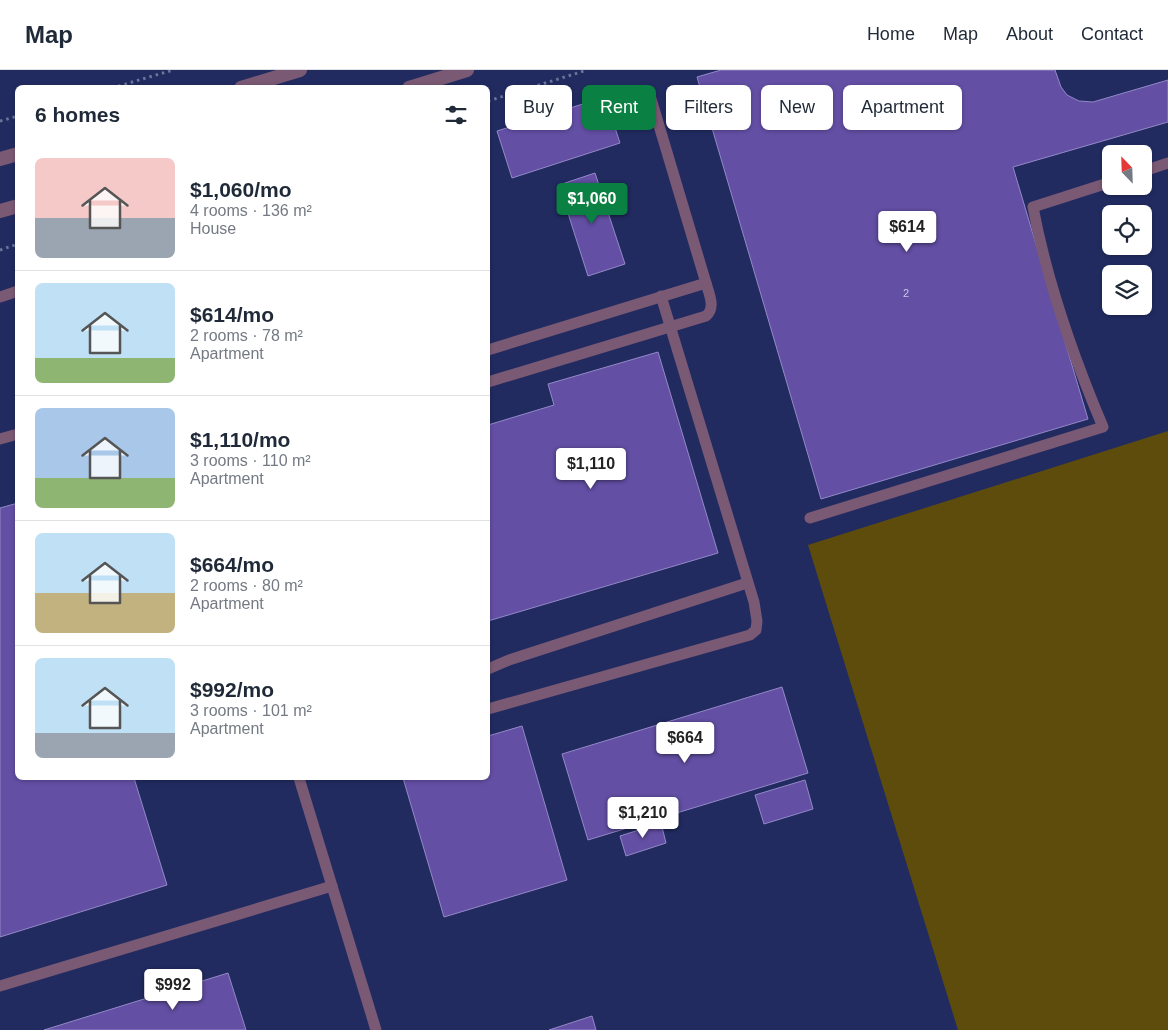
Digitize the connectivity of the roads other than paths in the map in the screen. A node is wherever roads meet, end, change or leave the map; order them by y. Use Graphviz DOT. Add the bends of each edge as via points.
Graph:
graph roads {
  1 [pos="300,70"];
  2 [pos="467,70"];
  3 [pos="251,85"];
  4 [pos="419,85"];
  5 [pos="656,115"];
  6 [pos="15,155"];
  7 [pos="0,159"];
  8 [pos="1168,163"];
  9 [pos="1152,168"];
  10 [pos="1102,185"];
  11 [pos="15,207"];
  12 [pos="0,211"];
  13 [pos="706,283"];
  14 [pos="15,292"];
  15 [pos="0,296"];
  16 [pos="661,296"];
  17 [pos="670,327"];
  18 [pos="490,349"];
  19 [pos="490,381"];
  20 [pos="15,435"];
  21 [pos="0,439"];
  22 [pos="810,518"];
  23 [pos="747,583"];
  24 [pos="490,668"];
  25 [pos="490,708"];
  26 [pos="300,780"];
  27 [pos="332,886"];
  28 [pos="0,986"];
  29 [pos="376,1030"];
  1 -- 3 [label="street"];
  2 -- 4 [label="street"];
  5 -- 13 [label="lane"];
  6 -- 7 [label="street"];
  8 -- 9 [label="lane"];
  10 -- 22 [label="lane" via="1033,207 1061,315 1103,427"];
  11 -- 12 [label="street"];
  13 -- 16 [label="lane"];
  13 -- 17 [label="lane" via="712,307 710,312"];
  14 -- 15 [label="lane"];
  16 -- 17 [label="lane"];
  16 -- 18 [label="lane"];
  17 -- 19 [label="lane"];
  17 -- 23 [label="lane"];
  20 -- 21 [label="lane"];
  23 -- 24 [label="lane"];
  23 -- 25 [label="lane" via="757,621 756,630 750,635"];
  26 -- 27 [label="lane"];
  27 -- 28 [label="lane"];
  27 -- 29 [label="lane"];
}
